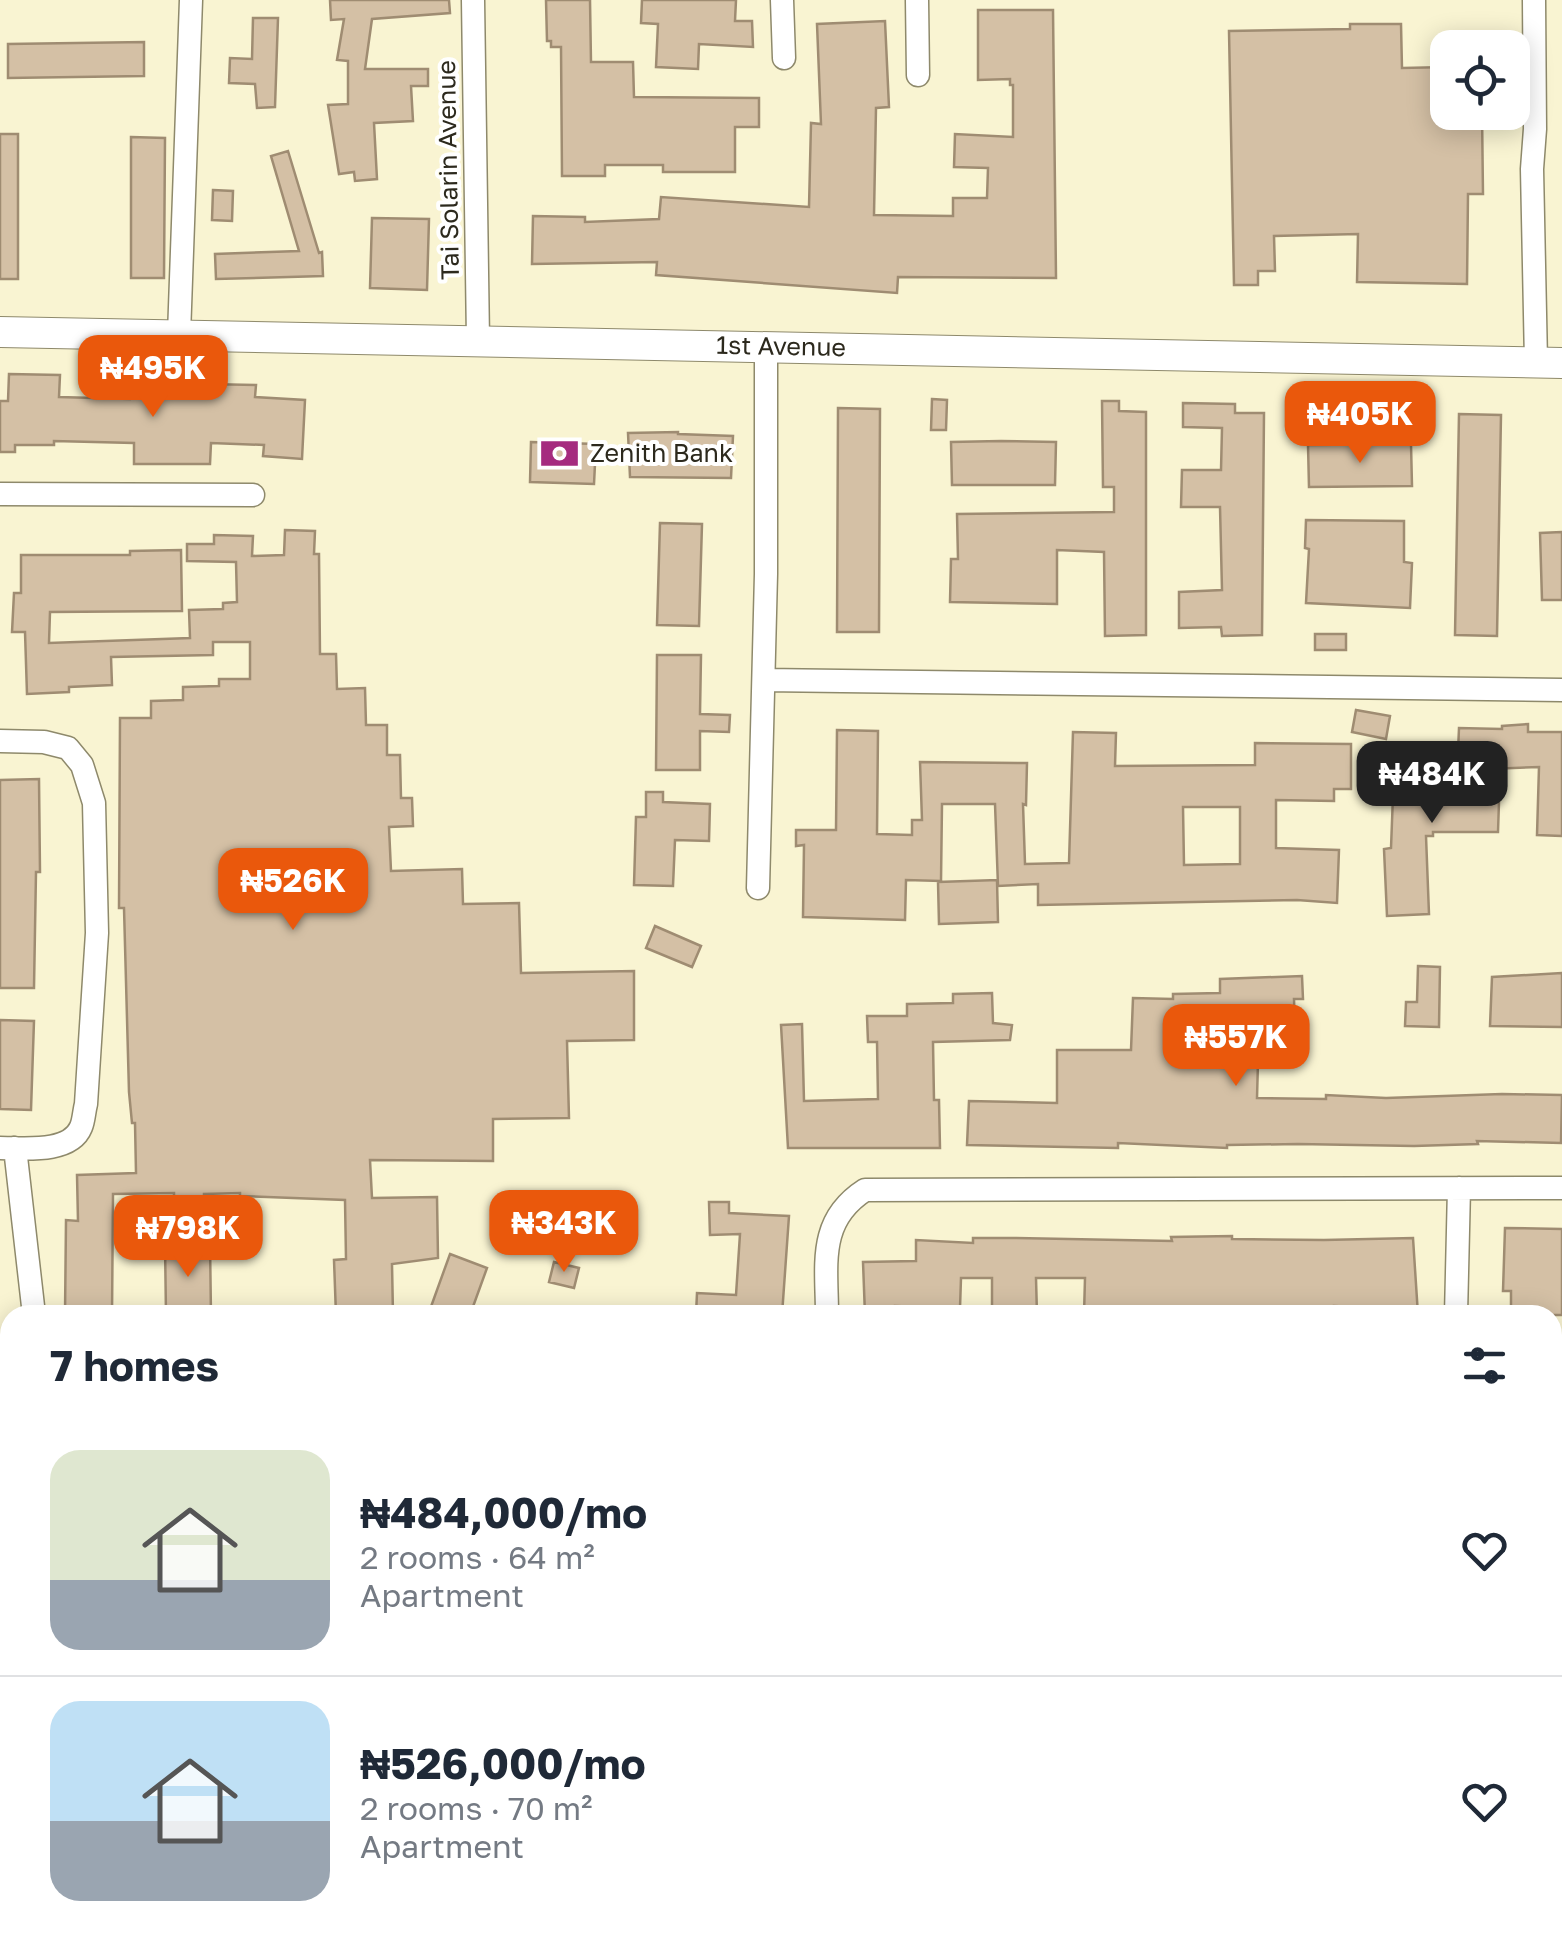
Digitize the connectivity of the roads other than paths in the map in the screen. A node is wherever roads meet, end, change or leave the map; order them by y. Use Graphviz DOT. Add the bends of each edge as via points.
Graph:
graph roads {
  1 [pos="191,0"];
  2 [pos="473,0"];
  3 [pos="782,0"];
  4 [pos="916,0"];
  5 [pos="1534,0"];
  6 [pos="784,58"];
  7 [pos="918,74"];
  8 [pos="0,332"];
  9 [pos="179,335"];
  10 [pos="478,340"];
  11 [pos="766,346"];
  12 [pos="1549,363"];
  13 [pos="0,494"];
  14 [pos="252,495"];
  15 [pos="764,680"];
  16 [pos="1562,690"];
  17 [pos="0,741"];
  18 [pos="758,888"];
  19 [pos="7,1148"];
  20 [pos="1459,1188"];
  21 [pos="1562,1188"];
  22 [pos="32,1305"];
  23 [pos="826,1305"];
  24 [pos="1456,1305"];
  1 -- 9 [label="street"];
  2 -- 10 [label="street, Tai Solarin Avenue"];
  3 -- 6 [label="street"];
  4 -- 7 [label="street"];
  5 -- 12 [label="street" via="1532,168"];
  8 -- 9 [label="street, 1st Avenue"];
  9 -- 10 [label="street, 1st Avenue"];
  10 -- 11 [label="street, 1st Avenue"];
  11 -- 12 [label="street, 1st Avenue"];
  11 -- 15 [label="street"];
  13 -- 14 [label="street"];
  15 -- 16 [label="street"];
  15 -- 18 [label="street"];
  17 -- 19 [label="street" via="68,748 82,765 94,802 97,933 80,1130 70,1141"];
  19 -- 22 [label="street"];
  20 -- 21 [label="street"];
  20 -- 23 [label="street" via="865,1190 833,1220"];
  20 -- 24 [label="street"];
}
